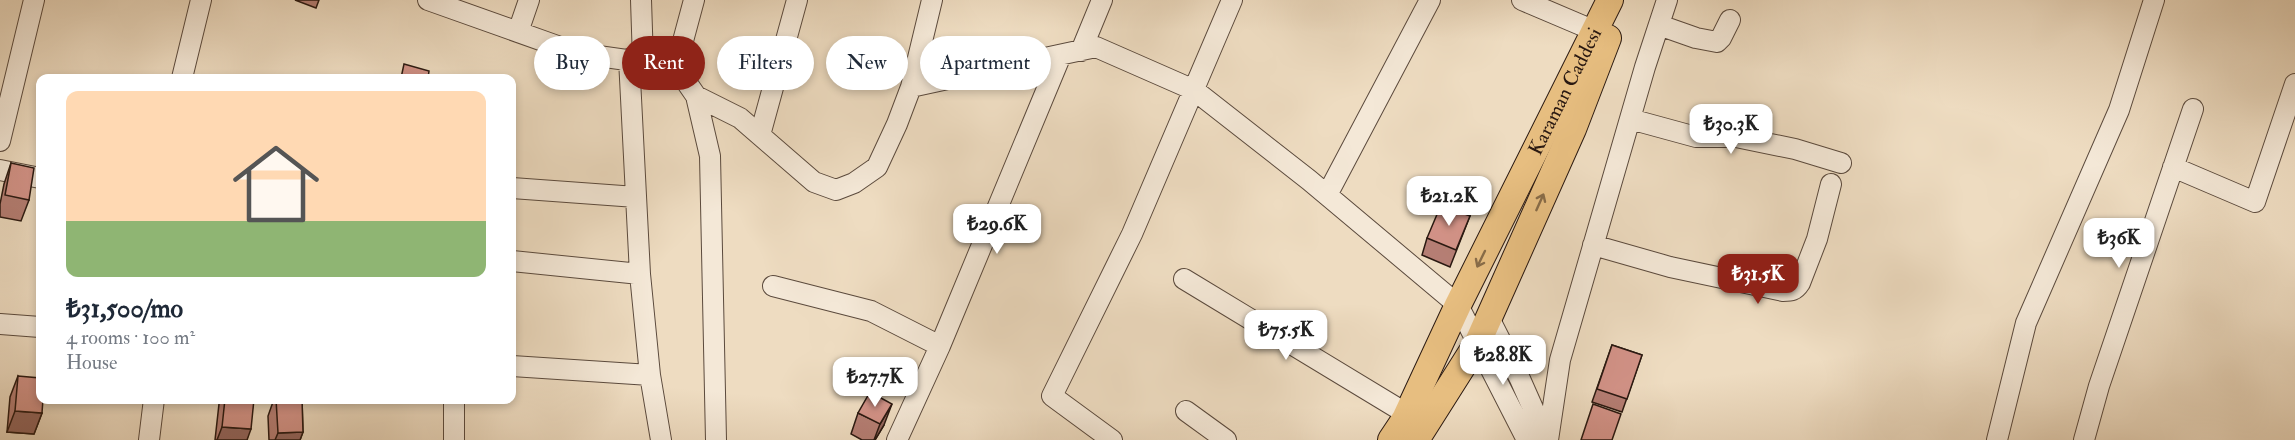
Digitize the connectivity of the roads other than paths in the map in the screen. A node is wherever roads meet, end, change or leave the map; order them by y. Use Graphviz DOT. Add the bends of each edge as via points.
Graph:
graph roads {
  1 [pos="34,0"];
  2 [pos="201,0"];
  3 [pos="428,0"];
  4 [pos="529,0"];
  5 [pos="641,0"];
  6 [pos="694,0"];
  7 [pos="797,0"];
  8 [pos="932,0"];
  9 [pos="1102,0"];
  10 [pos="1232,0"];
  11 [pos="1430,0"];
  12 [pos="1522,0"];
  13 [pos="1610,0"];
  14 [pos="1623,0"];
  15 [pos="1667,0"];
  16 [pos="2154,0"];
  17 [pos="1730,20"];
  18 [pos="1659,25"];
  19 [pos="1595,31"];
  20 [pos="518,32"];
  21 [pos="638,36"];
  22 [pos="684,36"];
  23 [pos="1081,51"];
  24 [pos="1061,55"];
  25 [pos="622,58"];
  26 [pos="183,74"];
  27 [pos="2295,84"];
  28 [pos="911,87"];
  29 [pos="636,90"];
  30 [pos="692,90"];
  31 [pos="1194,90"];
  32 [pos="696,96"];
  33 [pos="2193,109"];
  34 [pos="1630,119"];
  35 [pos="760,135"];
  36 [pos="0,141"];
  37 [pos="1841,163"];
  38 [pos="2173,167"];
  39 [pos="0,170"];
  40 [pos="36,177"];
  41 [pos="1831,184"];
  42 [pos="516,188"];
  43 [pos="1327,195"];
  44 [pos="636,197"];
  45 [pos="1593,245"];
  46 [pos="516,261"];
  47 [pos="640,274"];
  48 [pos="1184,279"];
  49 [pos="773,286"];
  50 [pos="1458,305"];
  51 [pos="1489,318"];
  52 [pos="0,324"];
  53 [pos="36,327"];
  54 [pos="1478,342"];
  55 [pos="940,346"];
  56 [pos="516,366"];
  57 [pos="650,375"];
  58 [pos="153,404"];
  59 [pos="454,404"];
  60 [pos="1186,411"];
  61 [pos="1407,414"];
  62 [pos="1526,439"];
  63 [pos="149,440"];
  64 [pos="454,440"];
  65 [pos="661,440"];
  66 [pos="716,440"];
  67 [pos="897,440"];
  68 [pos="1112,440"];
  69 [pos="1226,440"];
  70 [pos="1392,440"];
  71 [pos="1416,440"];
  72 [pos="1548,440"];
  73 [pos="1997,440"];
  74 [pos="2084,440"];
  1 -- 36 [label="street"];
  2 -- 26 [label="street"];
  3 -- 20 [label="street"];
  4 -- 20 [label="street"];
  5 -- 21 [label="street"];
  6 -- 22 [label="street"];
  7 -- 35 [label="street"];
  8 -- 28 [label="street"];
  9 -- 23 [label="street"];
  10 -- 31 [label="street"];
  11 -- 43 [label="street"];
  12 -- 19 [label="street"];
  13 -- 19 [label="main road, Karaman Caddesi"];
  51 -- 14 [label="main road, Karaman Caddesi, one-way" via="1573,129"];
  15 -- 18 [label="street"];
  16 -- 73 [label="street" via="2120,110 2026,323"];
  17 -- 18 [label="street" via="1717,42"];
  18 -- 34 [label="street"];
  19 -- 50 [label="main road, Karaman Caddesi, one-way"];
  20 -- 25 [label="street" via="577,53"];
  23 -- 24 [label="street"];
  23 -- 31 [label="street" via="1096,47"];
  24 -- 28 [label="street"];
  24 -- 55 [label="street"];
  27 -- 38 [label="street" via="2255,202"];
  28 -- 35 [label="street" via="877,167 836,190 814,182"];
  29 -- 44 [label="street"];
  30 -- 32 [label="street"];
  31 -- 43 [label="street"];
  31 -- 68 [label="street" via="1132,234 1052,396"];
  32 -- 35 [label="street" via="740,118"];
  32 -- 66 [label="street" via="710,156"];
  33 -- 38 [label="street"];
  34 -- 37 [label="street" via="1696,137 1736,137 1795,149"];
  34 -- 45 [label="street"];
  38 -- 74 [label="street"];
  39 -- 40 [label="street"];
  41 -- 45 [label="street" via="1817,239 1800,283 1790,291 1670,267"];
  42 -- 44 [label="street"];
  43 -- 50 [label="street"];
  44 -- 47 [label="street"];
  45 -- 72 [label="street" via="1560,360"];
  46 -- 47 [label="street"];
  47 -- 57 [label="street"];
  48 -- 61 [label="street"];
  49 -- 55 [label="street" via="871,312"];
  50 -- 54 [label="street"];
  50 -- 61 [label="main road, Karaman Caddesi"];
  51 -- 54 [label="main road, Karaman Caddesi"];
  51 -- 72 [label="street"];
  52 -- 53 [label="street"];
  54 -- 62 [label="street"];
  54 -- 71 [label="main road, Karaman Caddesi"];
  55 -- 67 [label="street"];
  56 -- 57 [label="street"];
  57 -- 65 [label="street"];
  58 -- 63 [label="street"];
  59 -- 64 [label="street"];
  60 -- 69 [label="street"];
  61 -- 70 [label="main road, Karaman Caddesi"];
}
